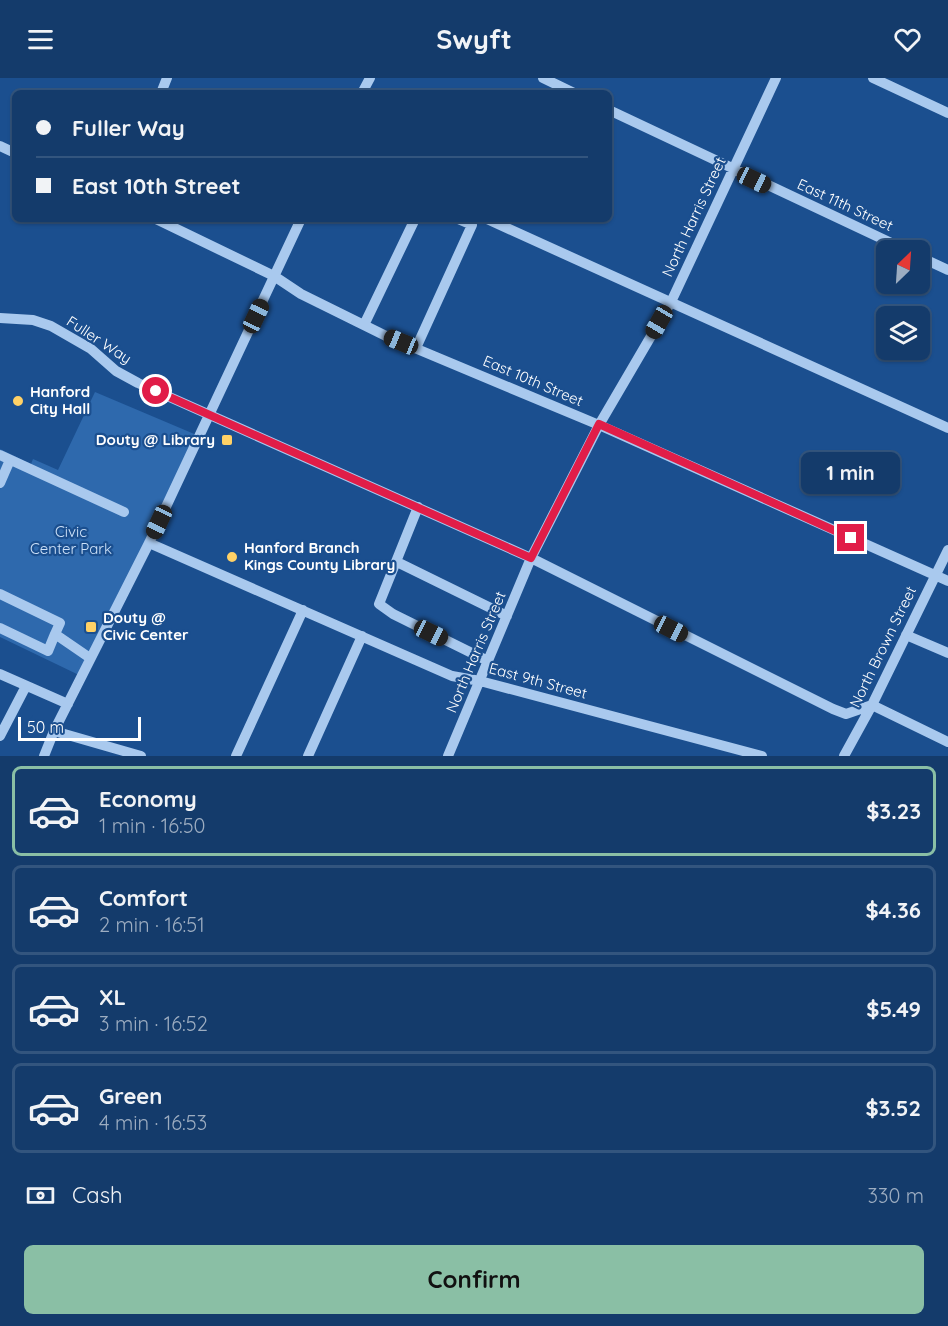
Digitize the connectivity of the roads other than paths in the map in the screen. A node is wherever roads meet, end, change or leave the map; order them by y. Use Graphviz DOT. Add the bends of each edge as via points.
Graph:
graph roads {
  1 [pos="543,78"];
  2 [pos="776,78"];
  3 [pos="873,78"];
  4 [pos="568,90"];
  5 [pos="612,111"];
  6 [pos="948,113"];
  7 [pos="733,169"];
  8 [pos="162,222"];
  9 [pos="300,222"];
  10 [pos="414,222"];
  11 [pos="465,222"];
  12 [pos="494,222"];
  13 [pos="885,240"];
  14 [pos="930,262"];
  15 [pos="948,270"];
  16 [pos="274,276"];
  17 [pos="671,302"];
  18 [pos="0,318"];
  19 [pos="364,325"];
  20 [pos="416,348"];
  21 [pos="210,414"];
  22 [pos="599,424"];
  23 [pos="948,428"];
  24 [pos="5,458"];
  25 [pos="0,483"];
  26 [pos="418,507"];
  27 [pos="124,513"];
  28 [pos="149,543"];
  29 [pos="948,550"];
  30 [pos="531,558"];
  31 [pos="397,562"];
  32 [pos="936,575"];
  33 [pos="948,581"];
  34 [pos="0,594"];
  35 [pos="303,610"];
  36 [pos="507,616"];
  37 [pos="0,628"];
  38 [pos="55,634"];
  39 [pos="906,635"];
  40 [pos="362,636"];
  41 [pos="948,653"];
  42 [pos="90,658"];
  43 [pos="489,661"];
  44 [pos="0,674"];
  45 [pos="480,681"];
  46 [pos="26,686"];
  47 [pos="68,704"];
  48 [pos="872,705"];
  49 [pos="54,731"];
  50 [pos="0,736"];
  51 [pos="948,742"];
  52 [pos="44,756"];
  53 [pos="141,756"];
  54 [pos="236,756"];
  55 [pos="308,756"];
  56 [pos="448,756"];
  57 [pos="762,756"];
  58 [pos="844,756"];
  1 -- 4 [label="street"];
  2 -- 7 [label="street, North Harris Street"];
  3 -- 6 [label="street"];
  5 -- 7 [label="street, East 11th Street"];
  7 -- 13 [label="street, East 11th Street"];
  7 -- 17 [label="street, North Harris Street"];
  8 -- 16 [label="street, East 10th Street"];
  9 -- 16 [label="street"];
  10 -- 19 [label="street"];
  11 -- 20 [label="street" via="472,225"];
  12 -- 17 [label="street"];
  14 -- 15 [label="street"];
  16 -- 19 [label="street, East 10th Street"];
  16 -- 21 [label="street"];
  17 -- 22 [label="street, North Harris Street"];
  17 -- 23 [label="street"];
  18 -- 21 [label="street, Fuller Way" via="33,320 51,326 131,379"];
  19 -- 20 [label="street, East 10th Street"];
  20 -- 22 [label="street, East 10th Street"];
  21 -- 26 [label="street, Fuller Way"];
  21 -- 28 [label="street"];
  22 -- 30 [label="street, North Harris Street"];
  22 -- 32 [label="street, East 10th Street"];
  24 -- 25 [label="street"];
  24 -- 27 [label="street"];
  26 -- 30 [label="street, Fuller Way"];
  26 -- 31 [label="street"];
  28 -- 35 [label="street, East 9th Street"];
  28 -- 42 [label="street"];
  29 -- 32 [label="street, North Brown Street"];
  30 -- 36 [label="street, North Harris Street"];
  30 -- 48 [label="street, Fuller Way" via="833,709 846,714"];
  31 -- 36 [label="street"];
  31 -- 43 [label="street" via="379,604"];
  32 -- 33 [label="street, East 10th Street"];
  32 -- 39 [label="street, North Brown Street"];
  34 -- 38 [label="street" via="60,623"];
  35 -- 40 [label="street, East 9th Street"];
  35 -- 54 [label="street"];
  36 -- 43 [label="street, North Harris Street"];
  37 -- 38 [label="street" via="48,651"];
  38 -- 42 [label="street"];
  39 -- 41 [label="street"];
  39 -- 48 [label="street, North Brown Street"];
  40 -- 45 [label="street, East 9th Street" via="452,676"];
  40 -- 55 [label="street"];
  42 -- 47 [label="street"];
  43 -- 45 [label="street, North Harris Street"];
  44 -- 46 [label="street"];
  45 -- 56 [label="street, North Harris Street"];
  45 -- 57 [label="street, East 9th Street"];
  46 -- 47 [label="street"];
  46 -- 50 [label="street"];
  47 -- 49 [label="street"];
  48 -- 51 [label="street"];
  48 -- 58 [label="street, North Brown Street"];
  49 -- 52 [label="street"];
  49 -- 53 [label="street"];
}
